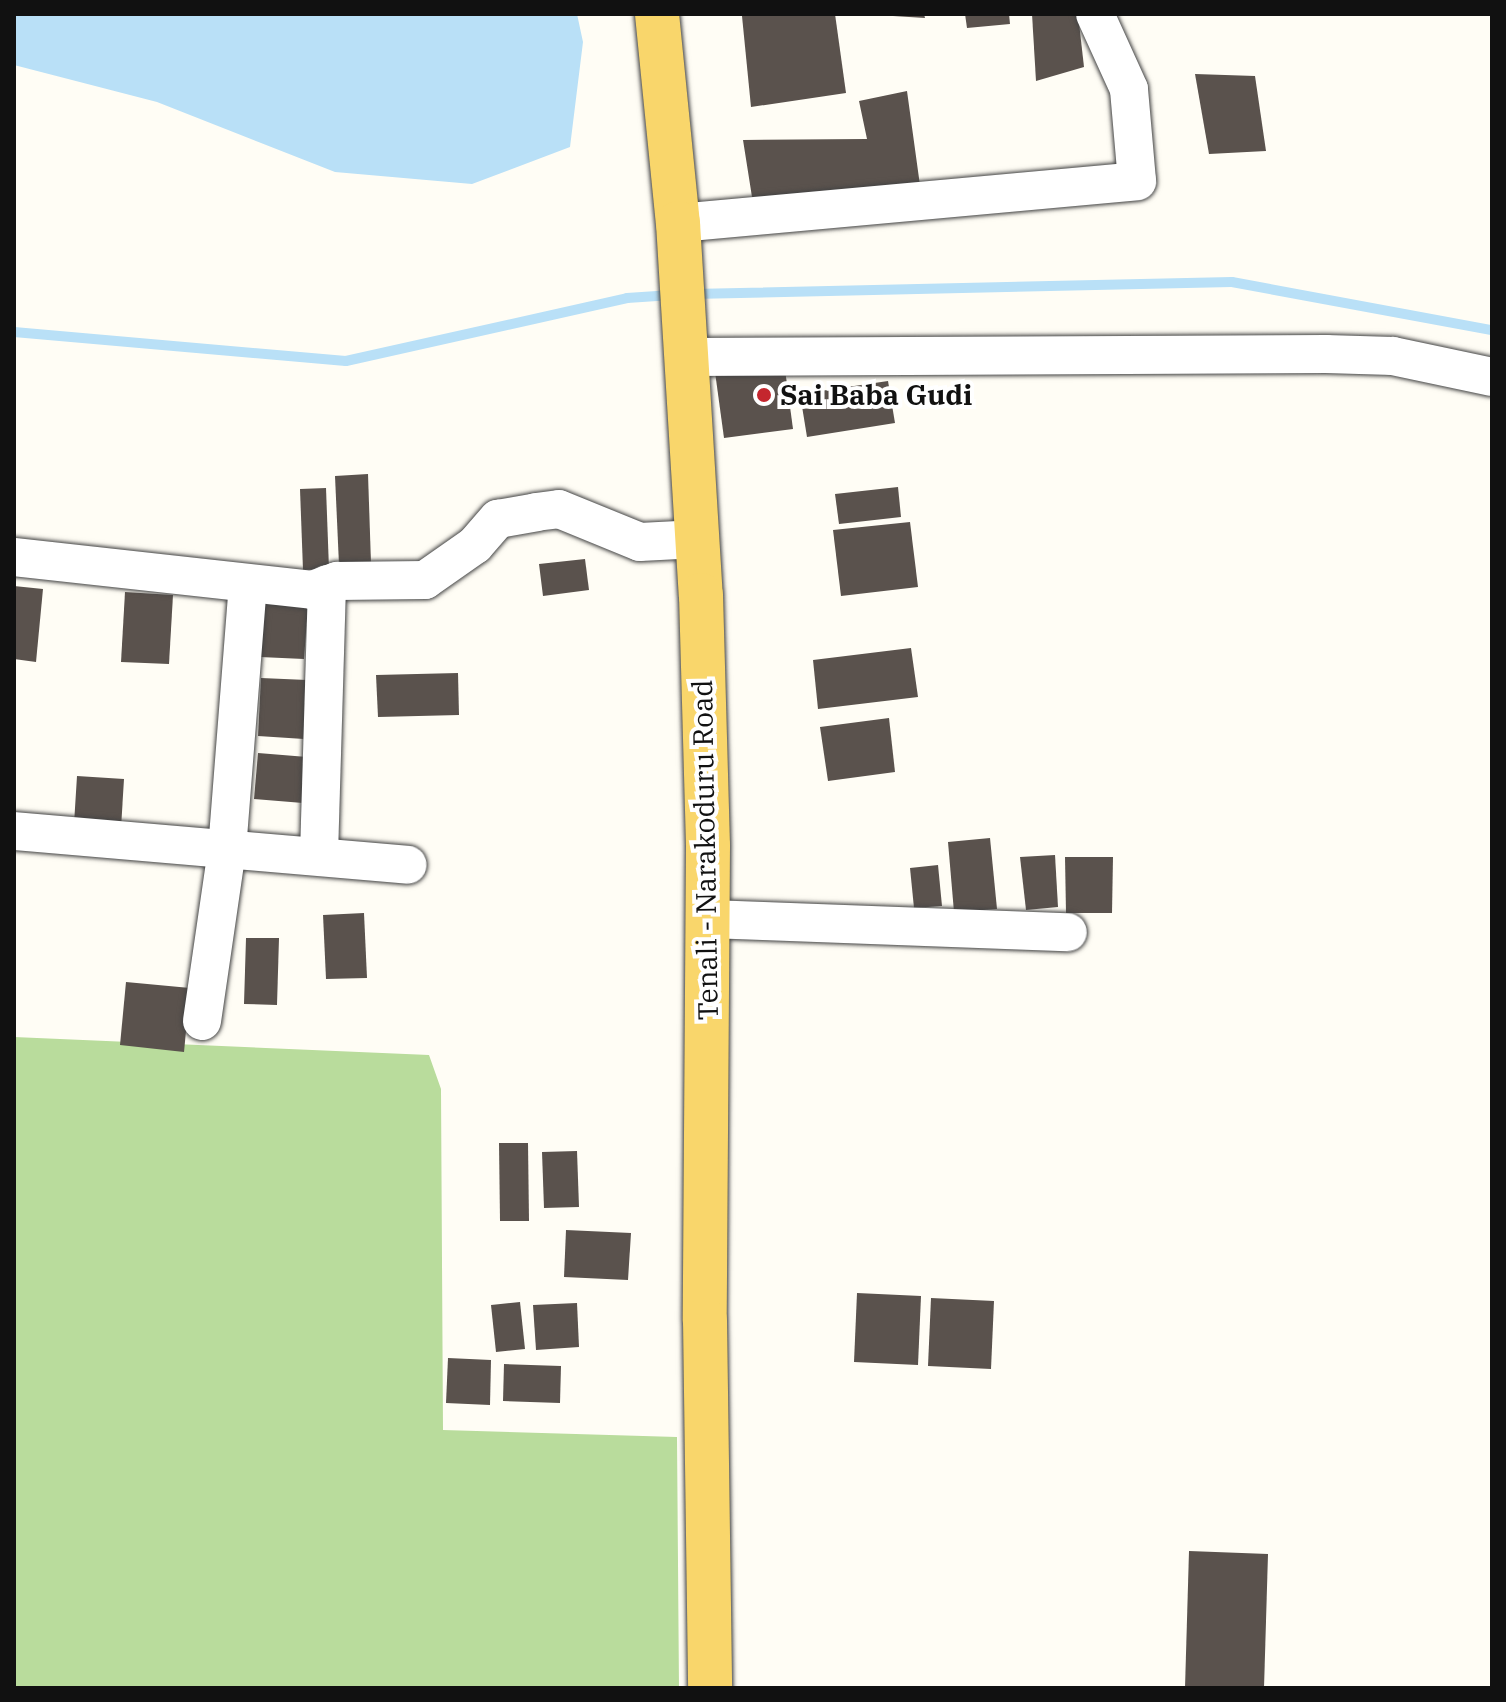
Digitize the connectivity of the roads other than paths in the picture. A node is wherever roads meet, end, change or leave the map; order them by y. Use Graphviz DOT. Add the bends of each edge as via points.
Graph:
graph roads {
  1 [pos="657,14"];
  2 [pos="1095,14"];
  3 [pos="679,242"];
  4 [pos="687,343"];
  5 [pos="1492,377"];
  6 [pos="698,539"];
  7 [pos="14,557"];
  8 [pos="248,584"];
  9 [pos="327,584"];
  10 [pos="14,831"];
  11 [pos="227,850"];
  12 [pos="319,855"];
  13 [pos="408,865"];
  14 [pos="708,919"];
  15 [pos="1068,932"];
  16 [pos="202,1021"];
  17 [pos="710,1688"];
  1 -- 3 [label="main road, Tenali - Narakoduru Road"];
  2 -- 3 [label="street" via="1129,89 1137,181"];
  3 -- 4 [label="main road, Tenali - Narakoduru Road"];
  4 -- 5 [label="street" via="1393,356"];
  4 -- 6 [label="main road, Tenali - Narakoduru Road"];
  6 -- 9 [label="street" via="640,542 559,509 498,519 475,545 425,580"];
  6 -- 14 [label="main road, Tenali - Narakoduru Road"];
  7 -- 8 [label="street"];
  8 -- 9 [label="street" via="312,590"];
  8 -- 11 [label="street"];
  9 -- 12 [label="street"];
  10 -- 11 [label="street"];
  11 -- 12 [label="street"];
  11 -- 16 [label="street"];
  12 -- 13 [label="street"];
  14 -- 15 [label="street"];
  14 -- 17 [label="main road, Tenali - Narakoduru Road" via="705,1320"];
}
